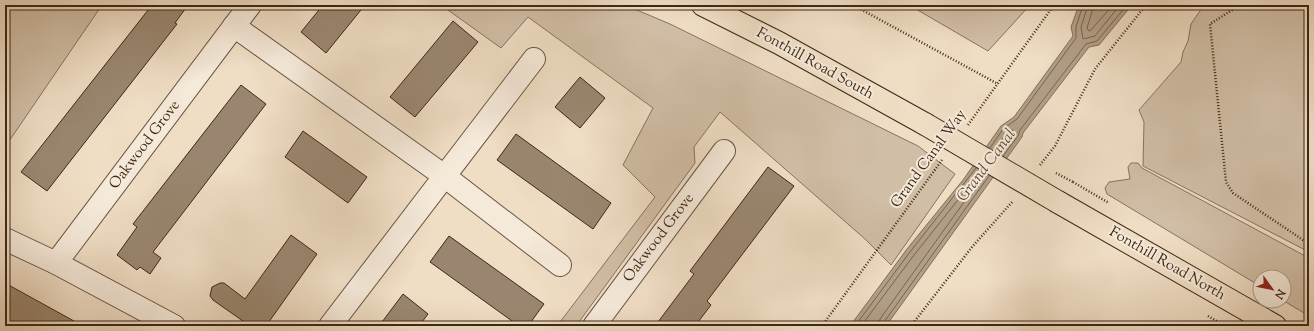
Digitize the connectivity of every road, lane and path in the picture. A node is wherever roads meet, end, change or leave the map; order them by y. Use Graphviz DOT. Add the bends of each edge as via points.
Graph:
graph roads {
  1 [pos="250,5"];
  2 [pos="703,5"];
  3 [pos="853,5"];
  4 [pos="1054,5"];
  5 [pos="1240,5"];
  6 [pos="234,26"];
  7 [pos="534,59"];
  8 [pos="998,84"];
  9 [pos="1309,95"];
  10 [pos="964,130"];
  11 [pos="1309,132"];
  12 [pos="724,151"];
  13 [pos="946,154"];
  14 [pos="443,175"];
  15 [pos="1073,182"];
  16 [pos="1058,202"];
  17 [pos="1114,206"];
  18 [pos="5,239"];
  19 [pos="1309,244"];
  20 [pos="56,264"];
  21 [pos="560,265"];
  22 [pos="174,326"];
  23 [pos="330,326"];
  24 [pos="594,326"];
  25 [pos="822,326"];
  26 [pos="1275,326"];
  1 -- 6 [label="street, Oakwood Grove"];
  2 -- 16 [label="main road, Fonthill Road South, bridge" via="925,124"];
  3 -- 8 [label="path"];
  4 -- 8 [label="path, Grand Canal Way"];
  5 -- 19 [label="path" via="1210,24 1226,182 1233,193"];
  6 -- 14 [label="street"];
  6 -- 20 [label="street, Oakwood Grove"];
  7 -- 14 [label="street"];
  8 -- 10 [label="path, Grand Canal Way"];
  9 -- 11 [label="path" via="1306,100 1306,121"];
  12 -- 24 [label="street, Oakwood Grove"];
  13 -- 25 [label="path, Grand Canal Way"];
  14 -- 21 [label="street"];
  14 -- 23 [label="street"];
  15 -- 17 [label="path"];
  16 -- 26 [label="main road, Fonthill Road North"];
  18 -- 20 [label="street"];
  20 -- 22 [label="street"];
}
